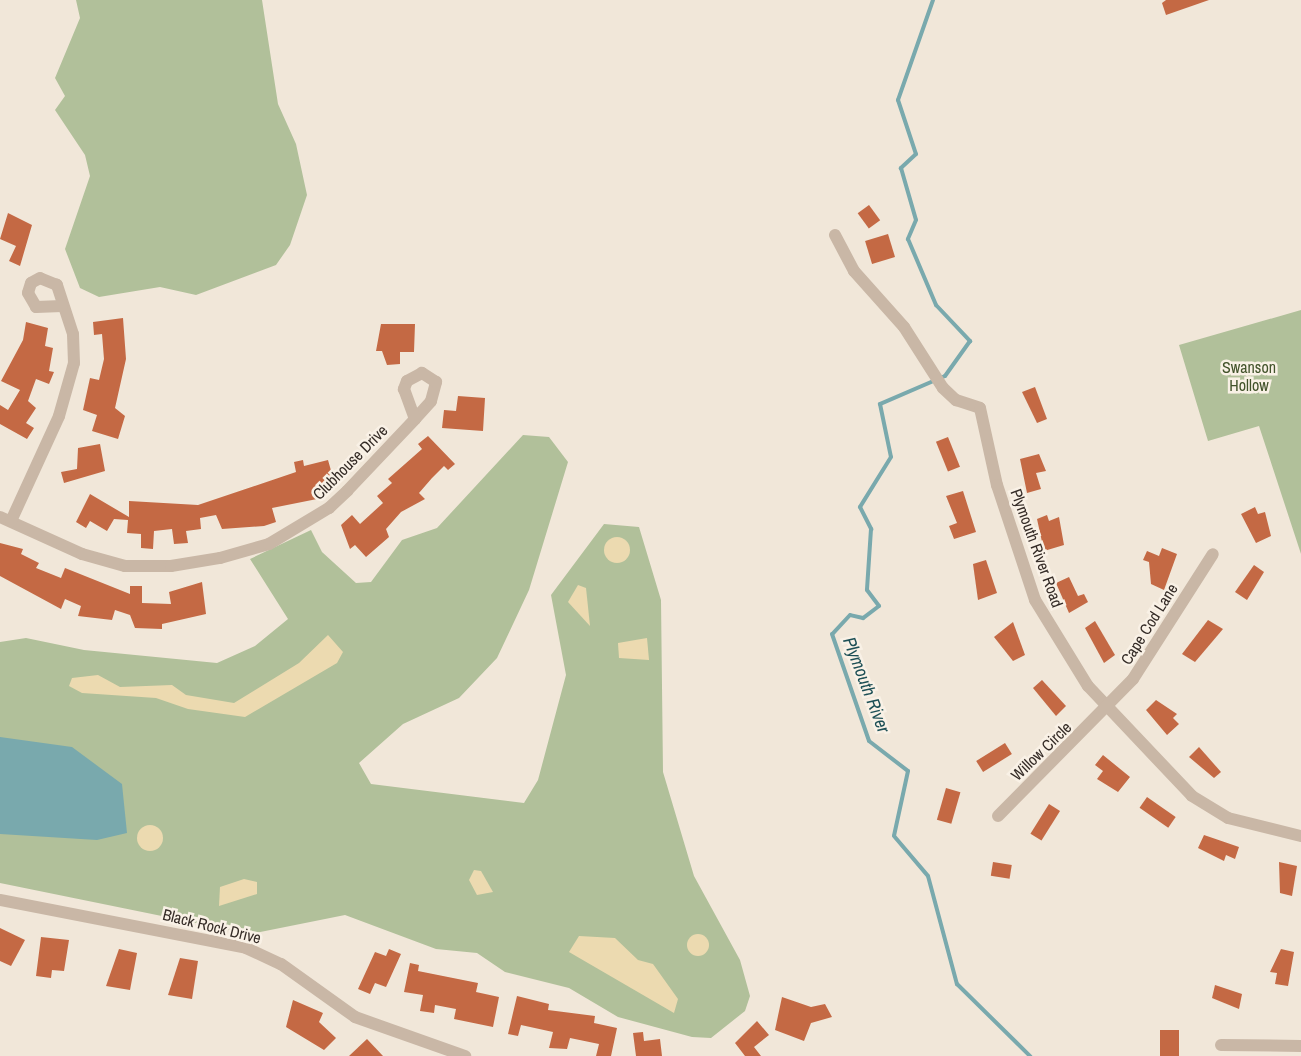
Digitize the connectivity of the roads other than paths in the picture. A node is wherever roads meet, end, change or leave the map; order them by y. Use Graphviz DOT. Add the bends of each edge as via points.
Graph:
graph roads {
  1 [pos="835,235"];
  2 [pos="62,306"];
  3 [pos="415,419"];
  4 [pos="5,519"];
  5 [pos="1213,554"];
  6 [pos="1107,709"];
  7 [pos="998,816"];
  8 [pos="1301,836"];
  9 [pos="0,900"];
  10 [pos="1221,1045"];
  11 [pos="1301,1046"];
  12 [pos="465,1056"];
  1 -- 6 [label="street, Plymouth River Road" via="854,271 904,327 936,379 956,400 980,408 997,485 1035,600 1060,647"];
  2 -- 4 [label="street" via="74,334 71,379"];
  3 -- 4 [label="street, Clubhouse Drive" via="329,508 246,552 171,567 124,566 82,554"];
  5 -- 6 [label="street, Cape Cod Lane" via="1133,680"];
  6 -- 7 [label="street, Willow Circle"];
  6 -- 8 [label="street, Plymouth River Road" via="1192,796 1228,818"];
  9 -- 12 [label="street, Black Rock Drive" via="246,948 281,964 355,1017"];
  10 -- 11 [label="street"];
}
